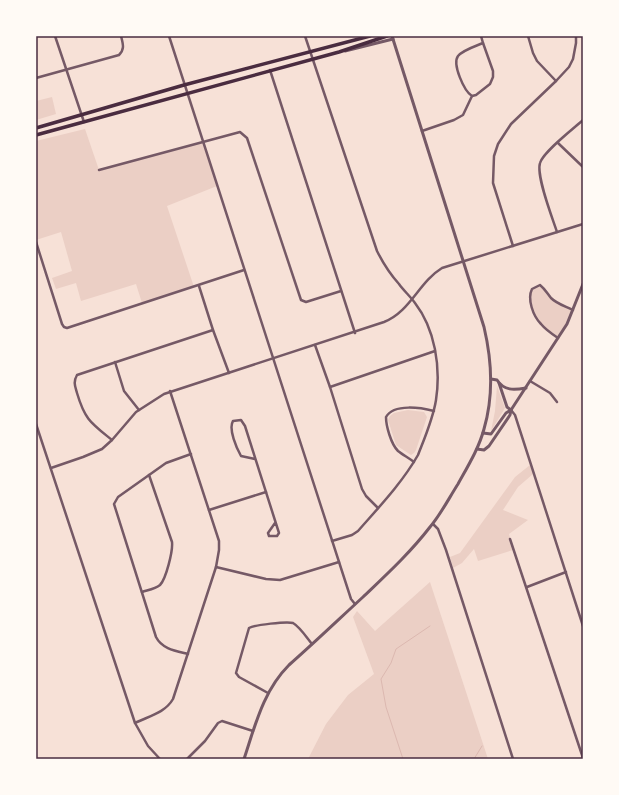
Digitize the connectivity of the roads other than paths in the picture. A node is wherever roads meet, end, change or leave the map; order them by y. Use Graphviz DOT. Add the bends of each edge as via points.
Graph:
graph roads {
  1 [pos="55,36"];
  2 [pos="121,36"];
  3 [pos="174,36"];
  4 [pos="305,36"];
  5 [pos="370,36"];
  6 [pos="387,36"];
  7 [pos="481,36"];
  8 [pos="528,36"];
  9 [pos="576,36"];
  10 [pos="169,37"];
  11 [pos="392,38"];
  12 [pos="483,43"];
  13 [pos="310,52"];
  14 [pos="339,52"];
  15 [pos="313,59"];
  16 [pos="66,70"];
  17 [pos="270,70"];
  18 [pos="36,78"];
  19 [pos="556,81"];
  20 [pos="184,85"];
  21 [pos="187,94"];
  22 [pos="472,96"];
  23 [pos="82,114"];
  24 [pos="583,120"];
  25 [pos="84,122"];
  26 [pos="36,128"];
  27 [pos="422,131"];
  28 [pos="36,135"];
  29 [pos="203,142"];
  30 [pos="558,143"];
  31 [pos="583,167"];
  32 [pos="99,170"];
  33 [pos="583,224"];
  34 [pos="556,232"];
  35 [pos="36,242"];
  36 [pos="513,246"];
  37 [pos="463,261"];
  38 [pos="244,270"];
  39 [pos="199,286"];
  40 [pos="583,287"];
  41 [pos="341,292"];
  42 [pos="412,299"];
  43 [pos="572,310"];
  44 [pos="213,330"];
  45 [pos="355,333"];
  46 [pos="558,338"];
  47 [pos="315,345"];
  48 [pos="435,351"];
  49 [pos="273,358"];
  50 [pos="115,362"];
  51 [pos="229,373"];
  52 [pos="491,379"];
  53 [pos="530,381"];
  54 [pos="499,383"];
  55 [pos="330,386"];
  56 [pos="526,388"];
  57 [pos="170,391"];
  58 [pos="557,402"];
  59 [pos="139,410"];
  60 [pos="511,410"];
  61 [pos="434,411"];
  62 [pos="36,424"];
  63 [pos="483,433"];
  64 [pos="112,440"];
  65 [pos="477,449"];
  66 [pos="191,454"];
  67 [pos="255,459"];
  68 [pos="414,462"];
  69 [pos="50,468"];
  70 [pos="149,475"];
  71 [pos="266,492"];
  72 [pos="378,508"];
  73 [pos="209,510"];
  74 [pos="275,523"];
  75 [pos="433,524"];
  76 [pos="510,539"];
  77 [pos="332,541"];
  78 [pos="339,562"];
  79 [pos="216,567"];
  80 [pos="566,572"];
  81 [pos="527,587"];
  82 [pos="142,592"];
  83 [pos="355,604"];
  84 [pos="583,626"];
  85 [pos="312,644"];
  86 [pos="188,654"];
  87 [pos="268,693"];
  88 [pos="135,723"];
  89 [pos="253,731"];
  90 [pos="583,758"];
  91 [pos="160,759"];
  92 [pos="187,759"];
  93 [pos="244,759"];
  94 [pos="513,759"];
  1 -- 16 [label="street"];
  2 -- 16 [label="street" via="124,47 119,55"];
  3 -- 10 [label="street"];
  4 -- 13 [label="street"];
  5 -- 13 [label="main road"];
  6 -- 14 [label="main road"];
  7 -- 12 [label="street"];
  8 -- 19 [label="street" via="537,61"];
  9 -- 19 [label="street" via="573,59"];
  10 -- 20 [label="street"];
  11 -- 14 [label="street"];
  11 -- 27 [label="street"];
  12 -- 22 [label="street" via="493,77 490,84"];
  12 -- 22 [label="street" via="463,52 456,61 464,87"];
  13 -- 15 [label="street"];
  13 -- 20 [label="main road"];
  14 -- 15 [label="main road"];
  15 -- 17 [label="main road"];
  15 -- 42 [label="street" via="377,251 384,265"];
  16 -- 18 [label="street"];
  16 -- 23 [label="street"];
  17 -- 21 [label="main road"];
  17 -- 41 [label="street"];
  19 -- 36 [label="street" via="511,124 498,144 494,156 493,183"];
  20 -- 21 [label="street"];
  20 -- 23 [label="main road"];
  21 -- 25 [label="main road"];
  21 -- 29 [label="street"];
  22 -- 27 [label="street" via="462,115"];
  23 -- 25 [label="street"];
  23 -- 26 [label="main road"];
  24 -- 30 [label="street"];
  25 -- 28 [label="main road"];
  27 -- 37 [label="street"];
  29 -- 32 [label="street"];
  29 -- 38 [label="street"];
  29 -- 41 [label="street" via="240,132 246,138 301,300 306,302"];
  30 -- 31 [label="street"];
  30 -- 34 [label="street" via="540,163 539,174"];
  33 -- 34 [label="street"];
  34 -- 36 [label="street"];
  35 -- 39 [label="street" via="62,324 67,328"];
  36 -- 37 [label="street"];
  37 -- 42 [label="street" via="435,273"];
  37 -- 52 [label="street" via="484,327 490,355"];
  38 -- 39 [label="street"];
  38 -- 49 [label="street"];
  39 -- 44 [label="street"];
  40 -- 43 [label="street"];
  41 -- 45 [label="street"];
  42 -- 45 [label="street" via="390,320"];
  42 -- 48 [label="street" via="430,330"];
  43 -- 46 [label="street"];
  43 -- 46 [label="street" via="556,302 544,288 540,286 532,289 529,298 537,319"];
  44 -- 50 [label="street"];
  44 -- 51 [label="street"];
  45 -- 47 [label="street"];
  46 -- 53 [label="street"];
  47 -- 49 [label="street"];
  47 -- 55 [label="street"];
  48 -- 55 [label="street"];
  48 -- 61 [label="street" via="438,379"];
  49 -- 51 [label="street"];
  49 -- 77 [label="street"];
  50 -- 59 [label="street" via="124,390"];
  50 -- 64 [label="street" via="77,375 74,380 86,417"];
  51 -- 57 [label="street"];
  52 -- 54 [label="street" via="496,379"];
  52 -- 63 [label="street" via="490,401"];
  53 -- 56 [label="street"];
  53 -- 58 [label="street" via="550,393"];
  54 -- 56 [label="street" via="511,390"];
  54 -- 60 [label="street" via="507,406"];
  55 -- 72 [label="street" via="362,489"];
  56 -- 60 [label="street"];
  57 -- 59 [label="street"];
  57 -- 66 [label="street"];
  59 -- 64 [label="street"];
  60 -- 63 [label="street" via="491,434"];
  60 -- 65 [label="street" via="489,446 484,450"];
  60 -- 80 [label="street" via="516,416"];
  61 -- 68 [label="street"];
  61 -- 68 [label="street" via="404,408 391,411 386,416 397,450"];
  62 -- 69 [label="street"];
  63 -- 65 [label="street"];
  64 -- 69 [label="street" via="94,454"];
  65 -- 75 [label="street"];
  66 -- 70 [label="street" via="170,461"];
  66 -- 73 [label="street"];
  67 -- 67 [label="street" via="243,422 233,421 231,428 241,456"];
  67 -- 71 [label="street"];
  68 -- 72 [label="street"];
  69 -- 88 [label="street"];
  70 -- 82 [label="street" via="172,542 172,550 162,582 157,587"];
  70 -- 82 [label="street" via="116,499 114,504"];
  71 -- 73 [label="street"];
  71 -- 74 [label="street"];
  72 -- 77 [label="street" via="358,531"];
  73 -- 79 [label="street" via="219,546"];
  74 -- 74 [label="street" via="268,533 269,536 279,535"];
  75 -- 83 [label="street" via="405,557"];
  75 -- 94 [label="street" via="438,529 446,550"];
  76 -- 81 [label="street"];
  77 -- 78 [label="street"];
  78 -- 79 [label="street" via="280,580"];
  78 -- 83 [label="street"];
  79 -- 86 [label="street"];
  80 -- 81 [label="street"];
  80 -- 84 [label="street"];
  81 -- 90 [label="street"];
  82 -- 86 [label="street" via="159,641 165,647"];
  83 -- 85 [label="street"];
  85 -- 87 [label="street" via="280,675"];
  85 -- 87 [label="street" via="292,623 249,628 236,673"];
  86 -- 88 [label="street" via="171,704 164,710"];
  87 -- 89 [label="street"];
  88 -- 91 [label="street" via="148,746"];
  89 -- 92 [label="street" via="222,720"];
  89 -- 93 [label="street"];
}
